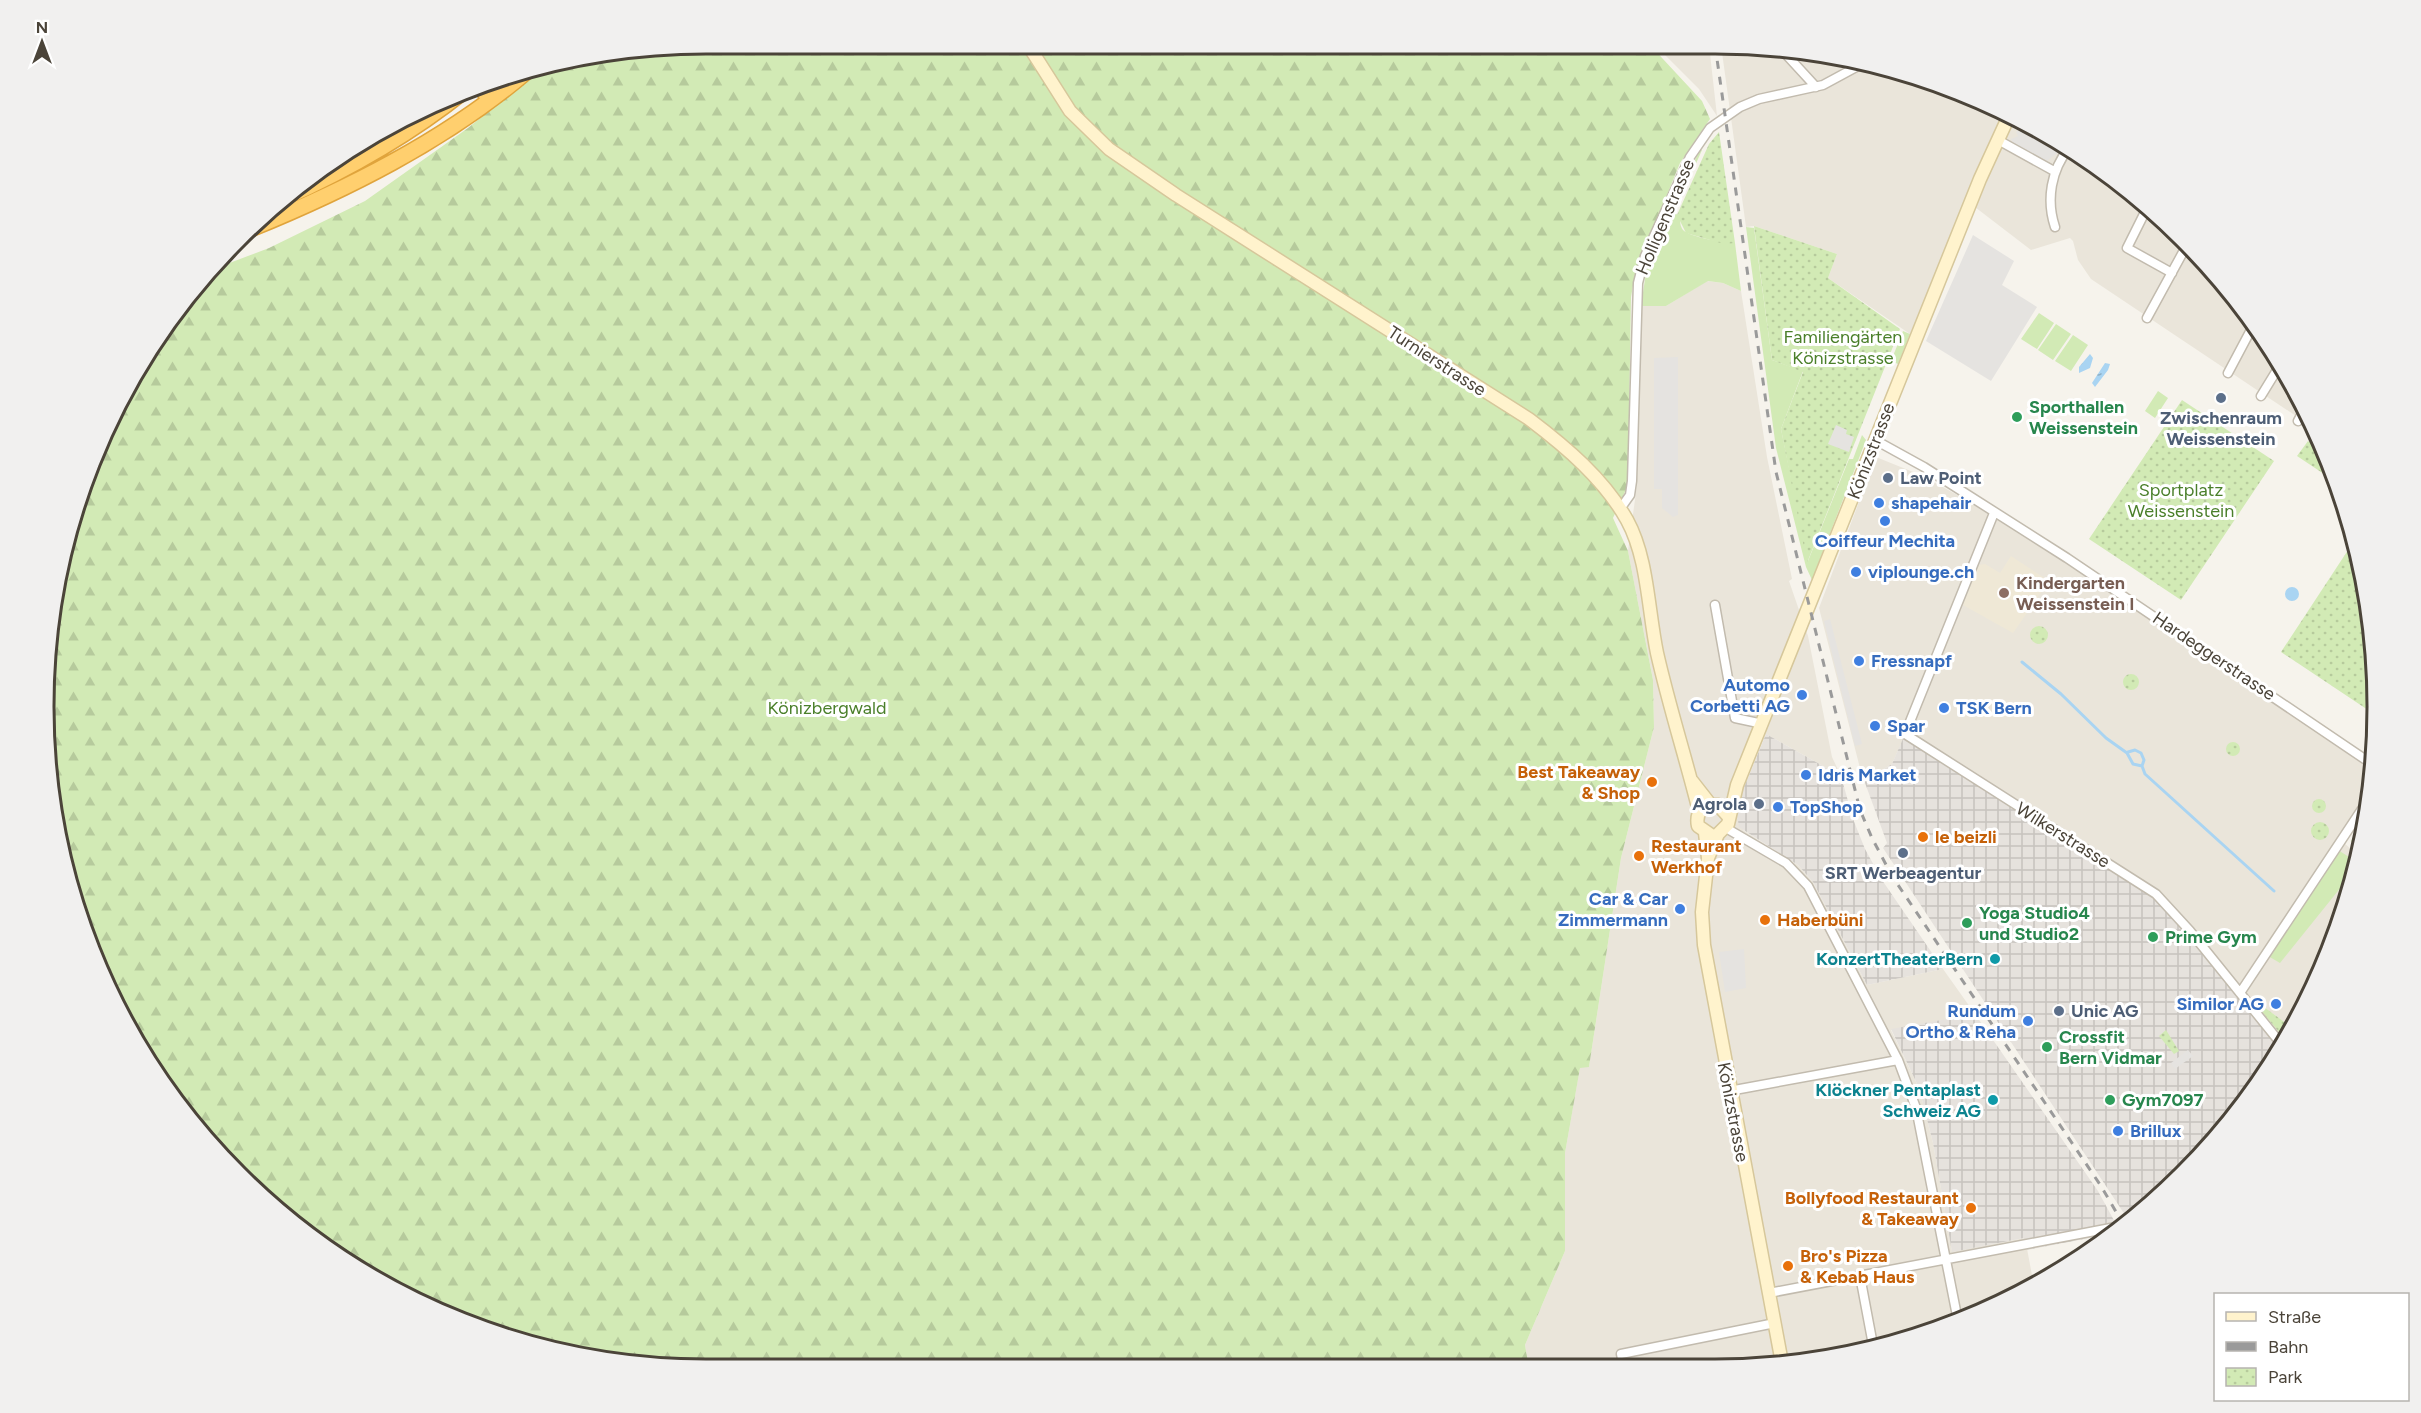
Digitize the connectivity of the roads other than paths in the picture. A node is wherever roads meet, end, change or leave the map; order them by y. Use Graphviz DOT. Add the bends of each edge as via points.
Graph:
graph roads {
  1 [pos="1034,54"];
  2 [pos="1790,59"];
  3 [pos="1853,69"];
  4 [pos="510,85"];
  5 [pos="1816,87"];
  6 [pos="481,95"];
  7 [pos="428,117"];
  8 [pos="2006,123"];
  9 [pos="1998,140"];
  10 [pos="2064,155"];
  11 [pos="380,167"];
  12 [pos="2054,171"];
  13 [pos="323,179"];
  14 [pos="2144,215"];
  15 [pos="274,218"];
  16 [pos="2055,226"];
  17 [pos="2183,252"];
  18 [pos="2172,273"];
  19 [pos="2147,318"];
  20 [pos="2249,333"];
  21 [pos="2275,372"];
  22 [pos="2228,373"];
  23 [pos="2261,396"];
  24 [pos="2300,418"];
  25 [pos="2298,421"];
  26 [pos="1875,440"];
  27 [pos="1620,509"];
  28 [pos="1994,513"];
  29 [pos="1716,605"];
  30 [pos="1763,724"];
  31 [pos="2365,759"];
  32 [pos="1692,781"];
  33 [pos="1737,785"];
  34 [pos="1714,804"];
  35 [pos="1699,812"];
  36 [pos="2357,817"];
  37 [pos="1719,828"];
  38 [pos="2210,941"];
  39 [pos="2207,951"];
  40 [pos="2240,993"];
  41 [pos="2277,1038"];
  42 [pos="1898,1060"];
  43 [pos="1729,1091"];
  44 [pos="2105,1229"];
  45 [pos="1947,1259"];
  46 [pos="1860,1276"];
  47 [pos="1769,1293"];
  48 [pos="1957,1312"];
  49 [pos="1775,1323"];
  50 [pos="1872,1339"];
  51 [pos="1781,1355"];
  52 [pos="1622,1359"];
  1 -- 27 [label="main road, Turnierstrasse" via="1070,111 1109,149 1529,419 1580,462"];
  2 -- 5 [label="street"];
  3 -- 5 [label="street, Holligenstrasse"];
  4 -- 11 [label="highway" via="484,106"];
  5 -- 27 [label="street, Holligenstrasse" via="1740,107 1710,128 1685,166 1640,273 1635,316 1632,481 1630,495"];
  6 -- 11 [label="highway"];
  7 -- 13 [label="highway" via="397,139"];
  8 -- 9 [label="main road, Könizstrasse"];
  9 -- 12 [label="street"];
  9 -- 26 [label="main road, Könizstrasse"];
  10 -- 12 [label="street"];
  11 -- 15 [label="highway"];
  12 -- 16 [label="street" via="2051,213"];
  14 -- 18 [label="street" via="2127,248"];
  17 -- 18 [label="street"];
  18 -- 19 [label="street"];
  20 -- 22 [label="street"];
  21 -- 23 [label="street"];
  24 -- 25 [label="street"];
  26 -- 28 [label="street, Hardeggerstrasse"];
  26 -- 30 [label="main road, Könizstrasse"];
  27 -- 32 [label="main road, Turnierstrasse" via="1637,546 1658,654"];
  28 -- 31 [label="street, Hardeggerstrasse"];
  28 -- 39 [label="street, Wilkerstrasse" via="1905,734 2154,892"];
  29 -- 30 [label="street" via="1735,718"];
  30 -- 33 [label="main road, Könizstrasse"];
  32 -- 34 [label="main road, Turnierstrasse"];
  32 -- 35 [label="main road, Turnierstrasse"];
  33 -- 34 [label="main road, Könizstrasse"];
  33 -- 37 [label="main road, Könizstrasse"];
  34 -- 35 [label="main road, Könizstrasse"];
  34 -- 37 [label="main road"];
  35 -- 37 [label="main road, Könizstrasse" via="1697,821"];
  36 -- 40 [label="street"];
  37 -- 42 [label="street" via="1786,863 1808,886"];
  37 -- 43 [label="main road, Könizstrasse" via="1708,858 1703,936"];
  38 -- 39 [label="street"];
  39 -- 40 [label="street, Wilkerstrasse"];
  40 -- 41 [label="street, Wilkerstrasse"];
  42 -- 43 [label="street"];
  42 -- 45 [label="street" via="1922,1129"];
  43 -- 47 [label="main road, Könizstrasse"];
  44 -- 45 [label="street"];
  45 -- 46 [label="street"];
  45 -- 48 [label="street"];
  46 -- 47 [label="street"];
  46 -- 50 [label="street"];
  47 -- 49 [label="main road, Könizstrasse"];
  49 -- 51 [label="main road, Könizstrasse"];
  49 -- 52 [label="street" via="1621,1354"];
}
